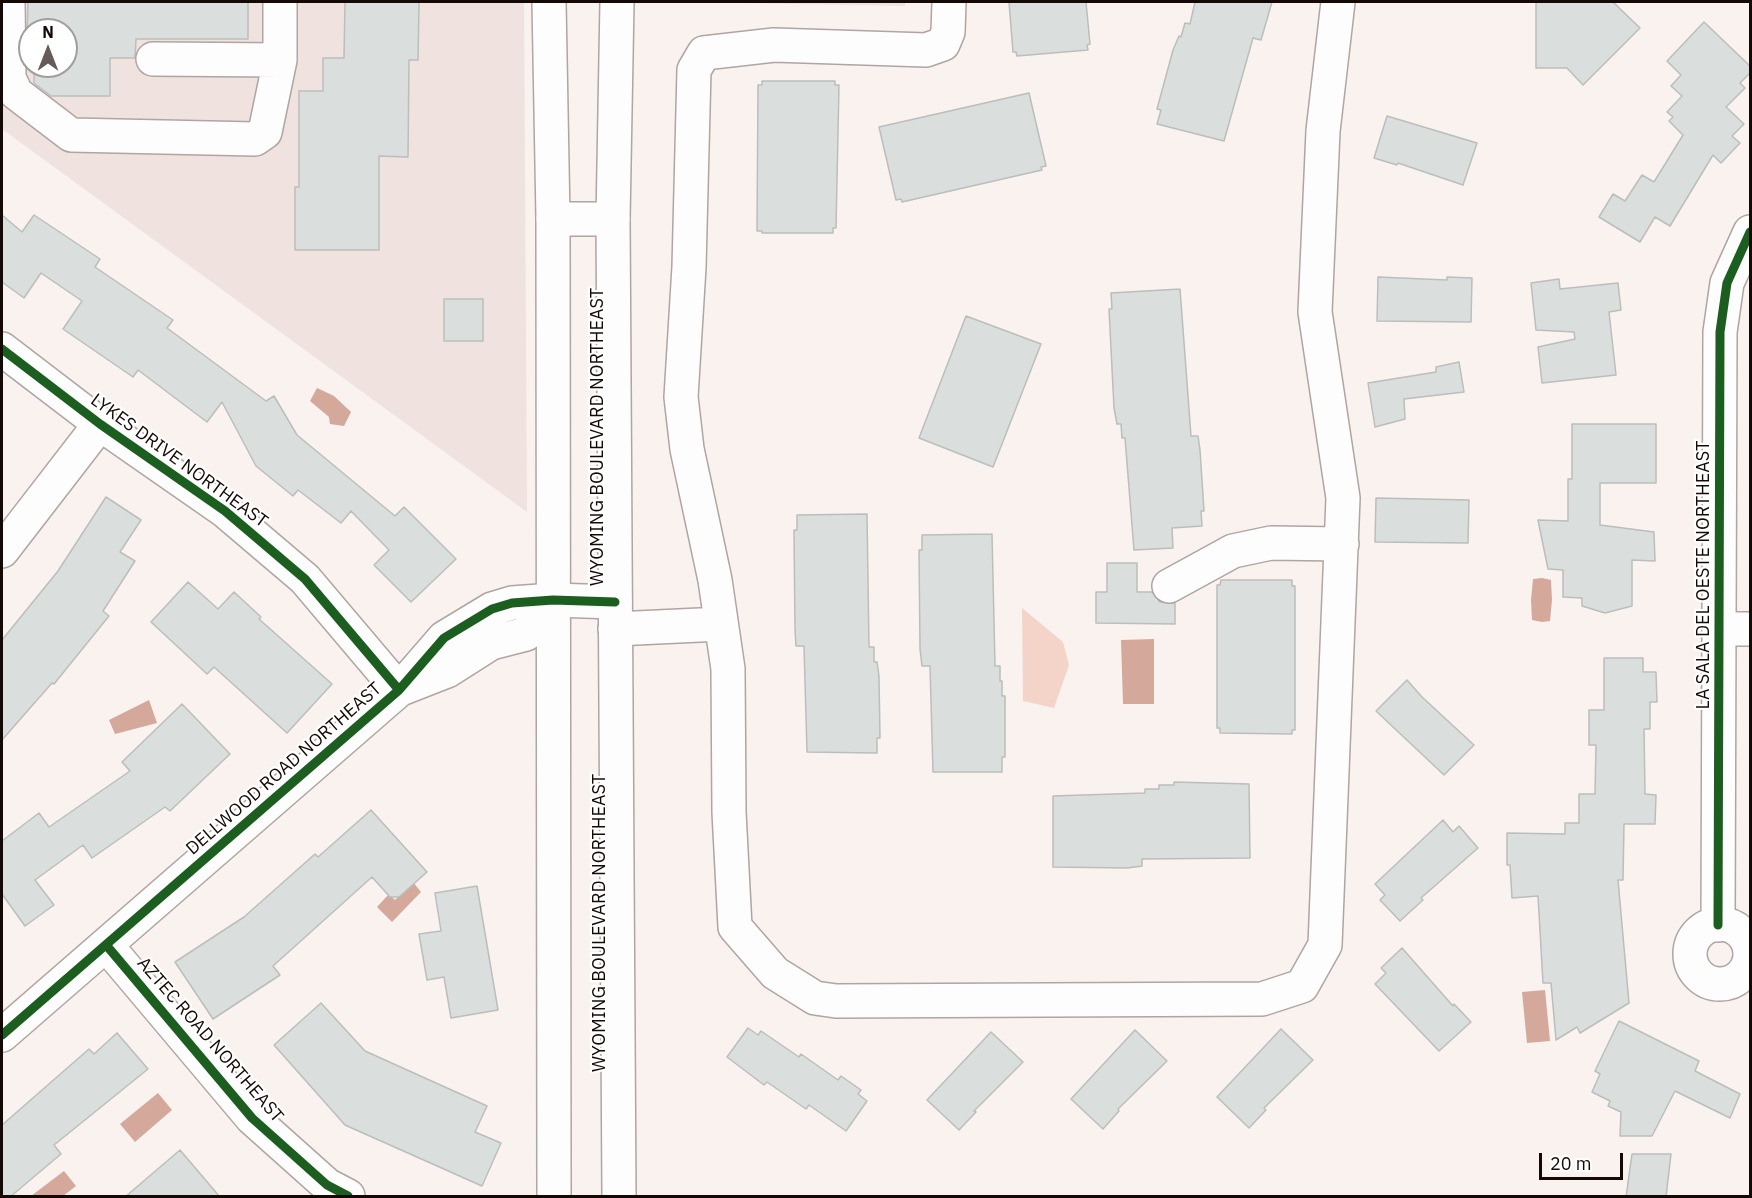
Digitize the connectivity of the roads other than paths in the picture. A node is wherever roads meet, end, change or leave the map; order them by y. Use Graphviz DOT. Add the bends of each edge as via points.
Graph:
graph roads {
  1 [pos="8,2"];
  2 [pos="280,2"];
  3 [pos="549,2"];
  4 [pos="617,2"];
  5 [pos="949,2"];
  6 [pos="1338,2"];
  7 [pos="153,60"];
  8 [pos="280,60"];
  9 [pos="553,219"];
  10 [pos="613,219"];
  11 [pos="1750,232"];
  12 [pos="2,349"];
  13 [pos="100,424"];
  14 [pos="1341,544"];
  15 [pos="2,552"];
  16 [pos="1169,586"];
  17 [pos="553,600"];
  18 [pos="615,615"];
  19 [pos="721,624"];
  20 [pos="1736,629"];
  21 [pos="399,690"];
  22 [pos="1718,925"];
  23 [pos="107,946"];
  24 [pos="1750,959"];
  25 [pos="2,1035"];
  26 [pos="331,1193"];
  27 [pos="555,1197"];
  28 [pos="619,1197"];
  1 -- 8 [label="street" via="9,78 16,93 70,135 255,139 265,132"];
  2 -- 8 [label="street"];
  3 -- 9 [label="street"];
  4 -- 10 [label="street, WYOMING BOULEVARD NORTHEAST"];
  5 -- 19 [label="street" via="944,44 926,50 774,45 704,53 694,70 681,397 687,449"];
  6 -- 14 [label="street" via="1323,131 1315,312 1343,498"];
  7 -- 8 [label="street"];
  9 -- 10 [label="street"];
  9 -- 17 [label="street"];
  10 -- 18 [label="street, WYOMING BOULEVARD NORTHEAST"];
  11 -- 20 [label="street, LA SALA DEL OESTE NORTHEAST" via="1727,284 1720,332"];
  12 -- 13 [label="street, LYKES DRIVE NORTHEAST"];
  13 -- 15 [label="street"];
  13 -- 21 [label="street, LYKES DRIVE NORTHEAST" via="225,511 305,579"];
  14 -- 16 [label="street" via="1271,543 1233,551"];
  14 -- 19 [label="street" via="1325,945 1302,986 1262,999 836,1001 815,998 775,973 735,927 728,669"];
  17 -- 18 [label="street"];
  17 -- 21 [label="street, DELLWOOD ROAD NORTHEAST" via="526,634 491,643 447,671"];
  17 -- 27 [label="street"];
  18 -- 19 [label="street"];
  18 -- 28 [label="street, WYOMING BOULEVARD NORTHEAST"];
  20 -- 22 [label="street, LA SALA DEL OESTE NORTHEAST"];
  21 -- 23 [label="street, DELLWOOD ROAD NORTHEAST"];
  22 -- 24 [label="street" via="1727,925 1744,936"];
  22 -- 24 [label="street" via="1701,931 1691,946 1692,965 1697,974 1705,981 1725,984 1743,974"];
  23 -- 25 [label="street, DELLWOOD ROAD NORTHEAST"];
  23 -- 26 [label="street, AZTEC ROAD NORTHEAST" via="252,1118"];
}
